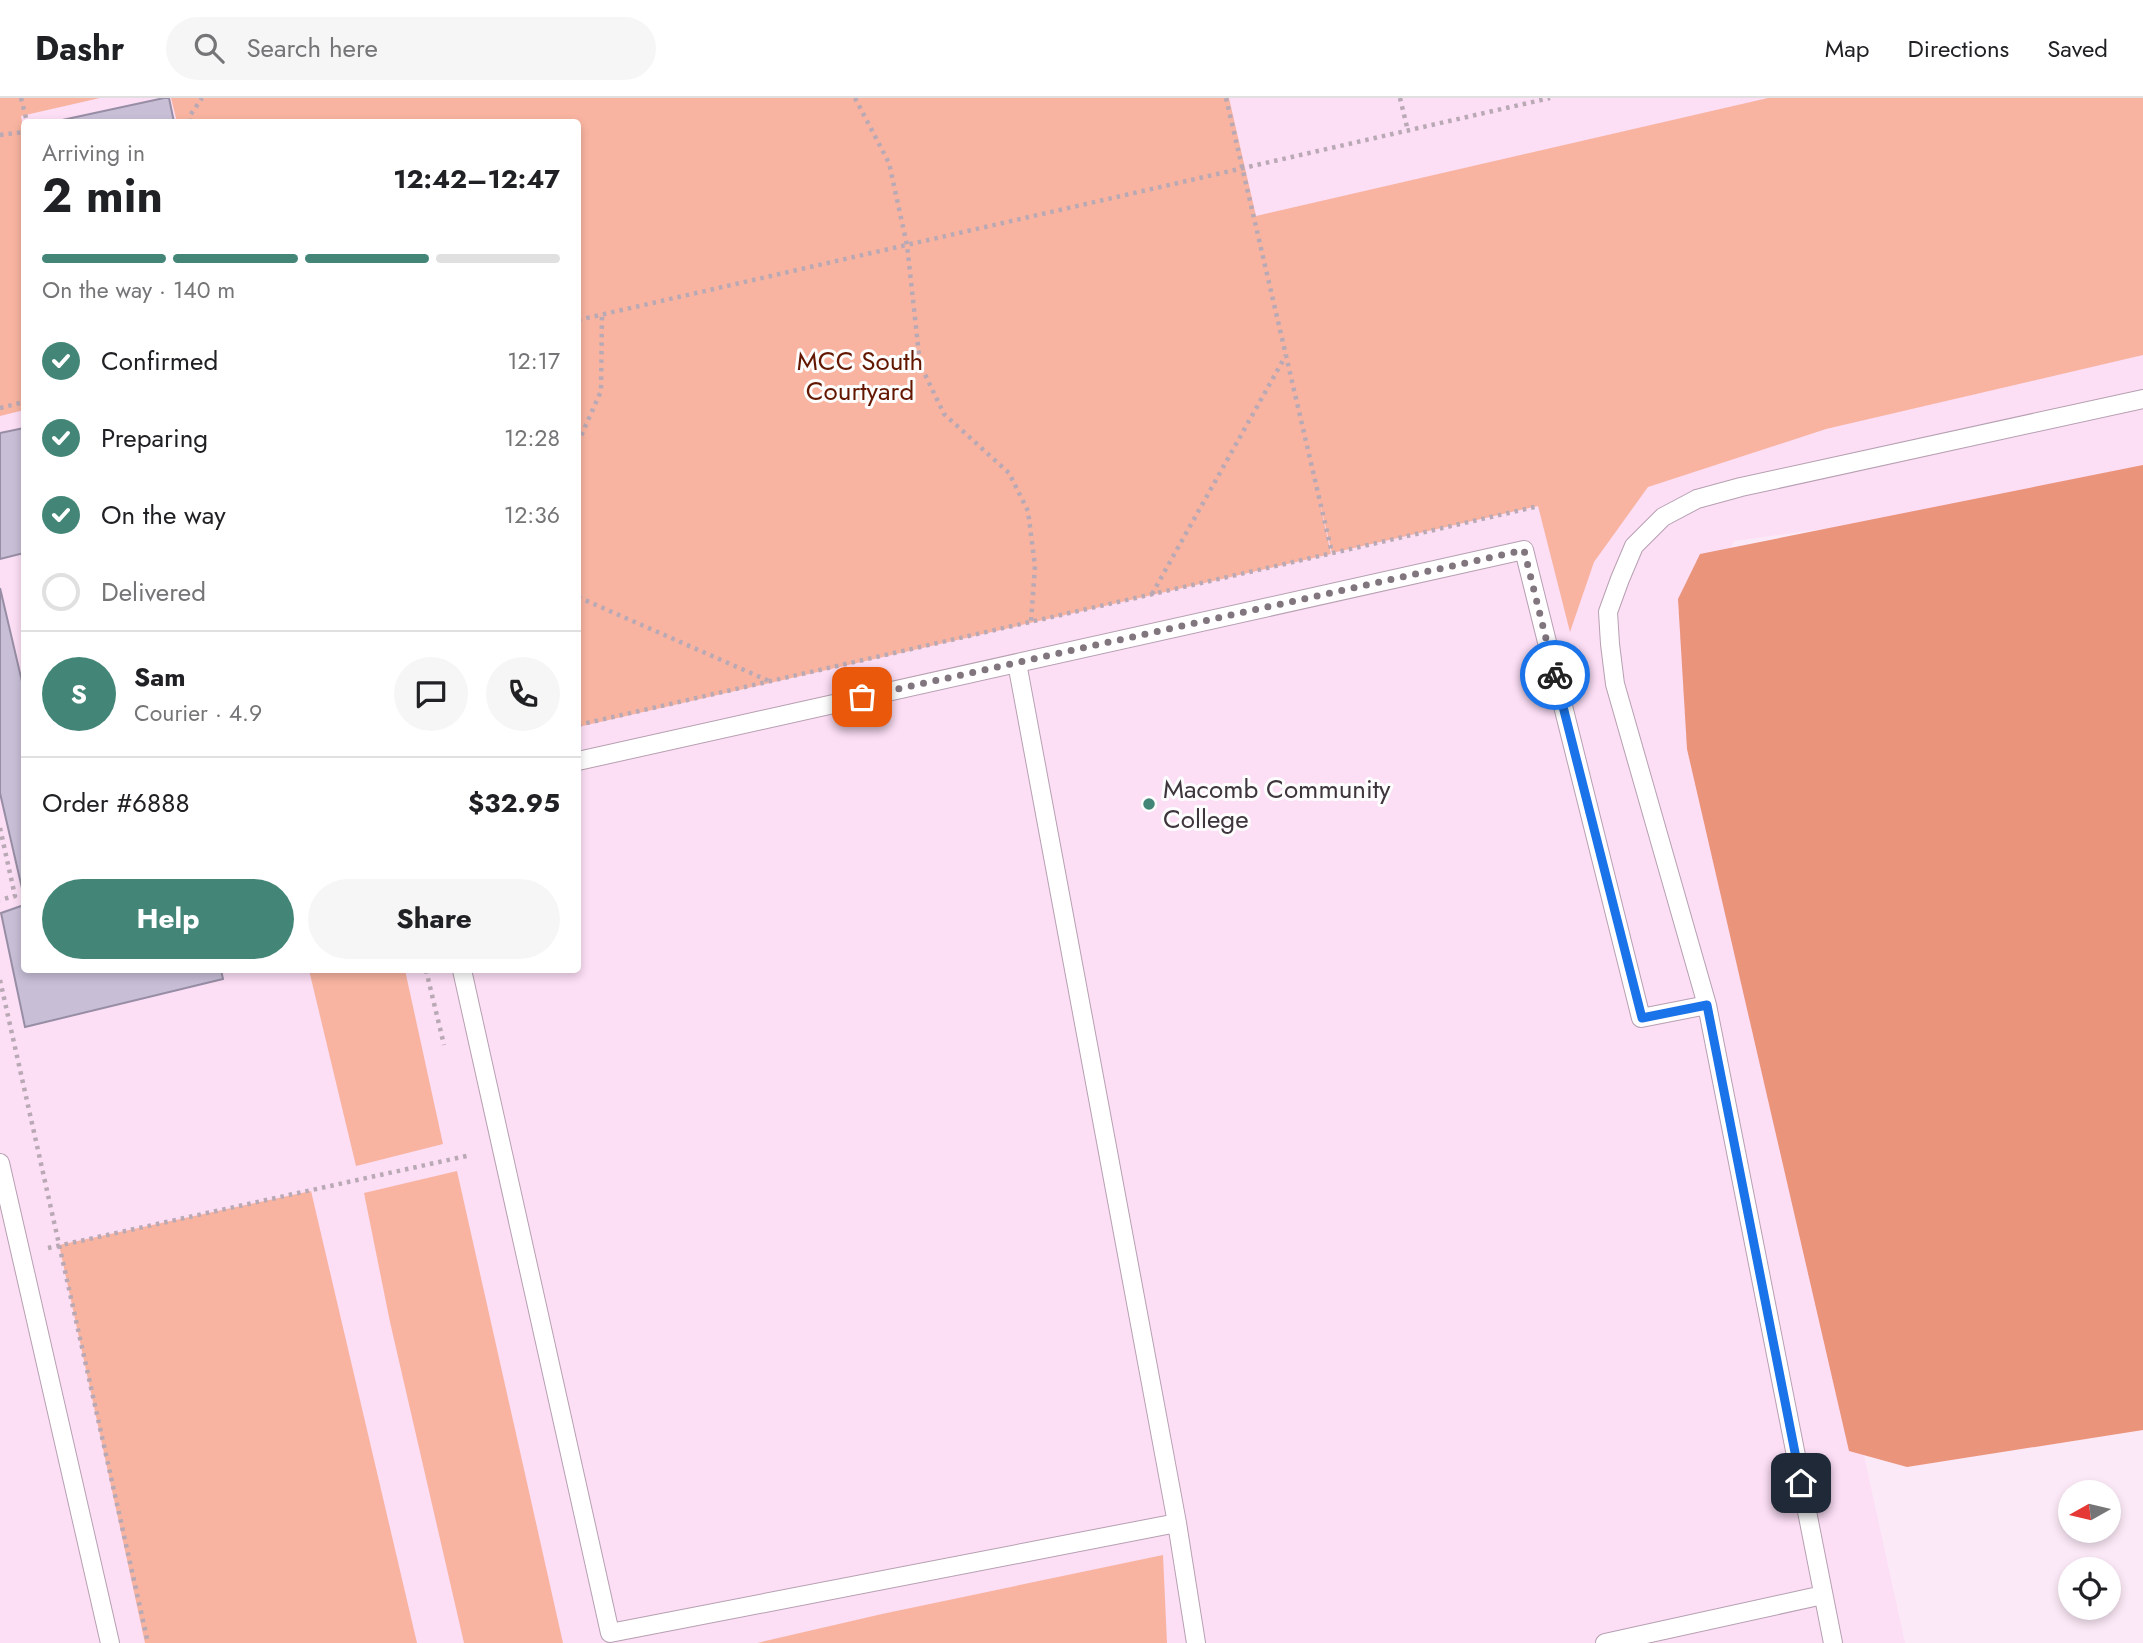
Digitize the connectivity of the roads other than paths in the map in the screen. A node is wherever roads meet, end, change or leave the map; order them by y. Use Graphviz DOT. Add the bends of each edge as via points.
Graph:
graph roads {
  1 [pos="2143,399"];
  2 [pos="1017,663"];
  3 [pos="581,760"];
  4 [pos="463,973"];
  5 [pos="1707,1005"];
  6 [pos="0,1163"];
  7 [pos="1177,1523"];
  8 [pos="1823,1595"];
  9 [pos="110,1643"];
  10 [pos="1196,1643"];
  11 [pos="1605,1643"];
  12 [pos="1833,1643"];
  1 -- 5 [label="lane" via="1697,499 1662,517 1634,546 1608,612 1615,684"];
  2 -- 3 [label="lane"];
  2 -- 5 [label="lane" via="1524,550 1642,1018"];
  2 -- 7 [label="lane"];
  4 -- 7 [label="lane" via="610,1633"];
  5 -- 8 [label="lane"];
  6 -- 9 [label="lane"];
  7 -- 10 [label="lane"];
  8 -- 11 [label="lane"];
  8 -- 12 [label="lane"];
}
